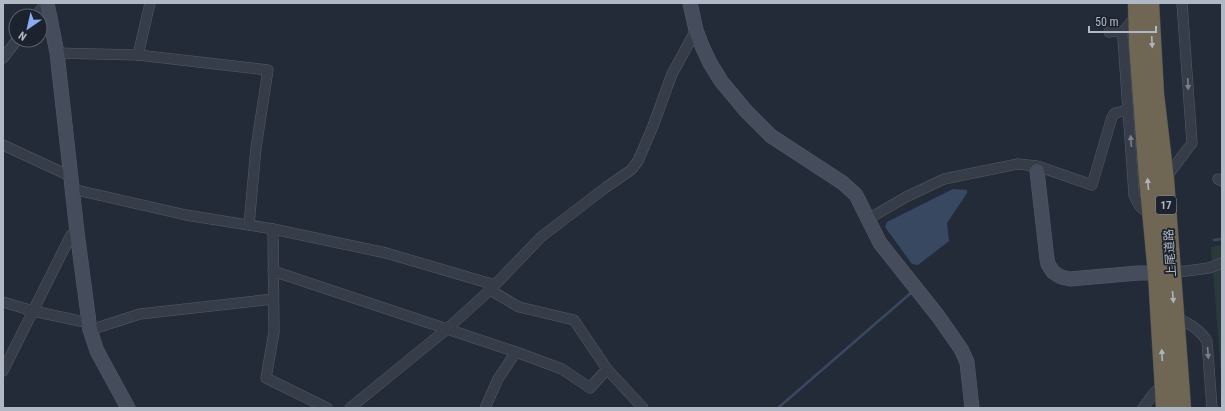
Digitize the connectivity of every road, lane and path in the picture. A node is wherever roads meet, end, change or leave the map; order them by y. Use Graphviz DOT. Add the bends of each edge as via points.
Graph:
graph roads {
  1 [pos="47,3"];
  2 [pos="150,3"];
  3 [pos="1150,3"];
  4 [pos="1182,3"];
  5 [pos="692,4"];
  6 [pos="1137,9"];
  7 [pos="696,30"];
  8 [pos="1109,32"];
  9 [pos="1122,33"];
  10 [pos="11,48"];
  11 [pos="57,53"];
  12 [pos="138,55"];
  13 [pos="3,58"];
  14 [pos="1128,110"];
  15 [pos="3,145"];
  16 [pos="1037,170"];
  17 [pos="1165,179"];
  18 [pos="71,182"];
  19 [pos="1151,213"];
  20 [pos="868,219"];
  21 [pos="249,224"];
  22 [pos="273,228"];
  23 [pos="77,232"];
  24 [pos="1222,263"];
  25 [pos="273,271"];
  26 [pos="1164,273"];
  27 [pos="493,287"];
  28 [pos="273,299"];
  29 [pos="3,302"];
  30 [pos="33,311"];
  31 [pos="1175,318"];
  32 [pos="89,326"];
  33 [pos="447,330"];
  34 [pos="516,352"];
  35 [pos="607,368"];
  36 [pos="3,371"];
  37 [pos="1163,385"];
  38 [pos="970,406"];
  39 [pos="128,408"];
  40 [pos="327,408"];
  41 [pos="350,408"];
  42 [pos="485,408"];
  43 [pos="643,408"];
  44 [pos="1143,408"];
  45 [pos="1165,408"];
  46 [pos="1182,408"];
  47 [pos="1212,408"];
  1 -- 11 [label="street"];
  2 -- 12 [label="street"];
  3 -- 17 [label="highway, 上尾道路 / 17, one-way" via="1155,94"];
  4 -- 17 [label="street, one-way" via="1192,143"];
  5 -- 7 [label="street"];
  6 -- 9 [label="street"];
  19 -- 6 [label="highway, 上尾道路 / 17, one-way"];
  7 -- 20 [label="street" via="721,81 746,112 771,136 843,183 856,195"];
  7 -- 27 [label="street" via="672,74 653,126 638,161 631,170 541,237"];
  8 -- 9 [label="street"];
  9 -- 14 [label="street"];
  10 -- 13 [label="street"];
  11 -- 12 [label="street"];
  11 -- 18 [label="street"];
  12 -- 21 [label="street" via="268,70 256,148"];
  19 -- 14 [label="street, one-way" via="1143,210 1134,195"];
  14 -- 20 [label="street" via="1115,113 1112,117 1092,185 1037,166 1018,164 944,179"];
  15 -- 18 [label="street"];
  16 -- 26 [label="street" via="1045,253 1048,264 1060,277 1070,279"];
  17 -- 26 [label="highway, 上尾道路 / 17"];
  18 -- 21 [label="street" via="186,215"];
  18 -- 23 [label="street"];
  19 -- 26 [label="highway, 上尾道路 / 17"];
  20 -- 38 [label="street" via="880,243 961,349 967,362"];
  21 -- 22 [label="street"];
  22 -- 25 [label="street"];
  22 -- 27 [label="street" via="386,253"];
  23 -- 30 [label="street" via="71,235"];
  23 -- 32 [label="street"];
  24 -- 26 [label="street" via="1209,268"];
  25 -- 28 [label="street"];
  25 -- 33 [label="street"];
  26 -- 31 [label="highway, 上尾道路 / 17, one-way"];
  37 -- 26 [label="highway, 上尾道路 / 17, one-way"];
  27 -- 33 [label="street"];
  27 -- 35 [label="street" via="519,307 574,320"];
  28 -- 32 [label="street" via="140,314"];
  28 -- 40 [label="street" via="274,332 266,378"];
  29 -- 30 [label="street"];
  30 -- 32 [label="street"];
  30 -- 36 [label="street"];
  31 -- 46 [label="highway, 上尾道路 / 17"];
  31 -- 47 [label="street, one-way" via="1185,320 1207,341"];
  32 -- 39 [label="street" via="97,351"];
  33 -- 34 [label="street"];
  33 -- 41 [label="street"];
  34 -- 35 [label="street" via="562,369 590,388"];
  34 -- 42 [label="street" via="498,379"];
  35 -- 43 [label="street"];
  37 -- 44 [label="street"];
  37 -- 45 [label="highway, 上尾道路 / 17"];
}
